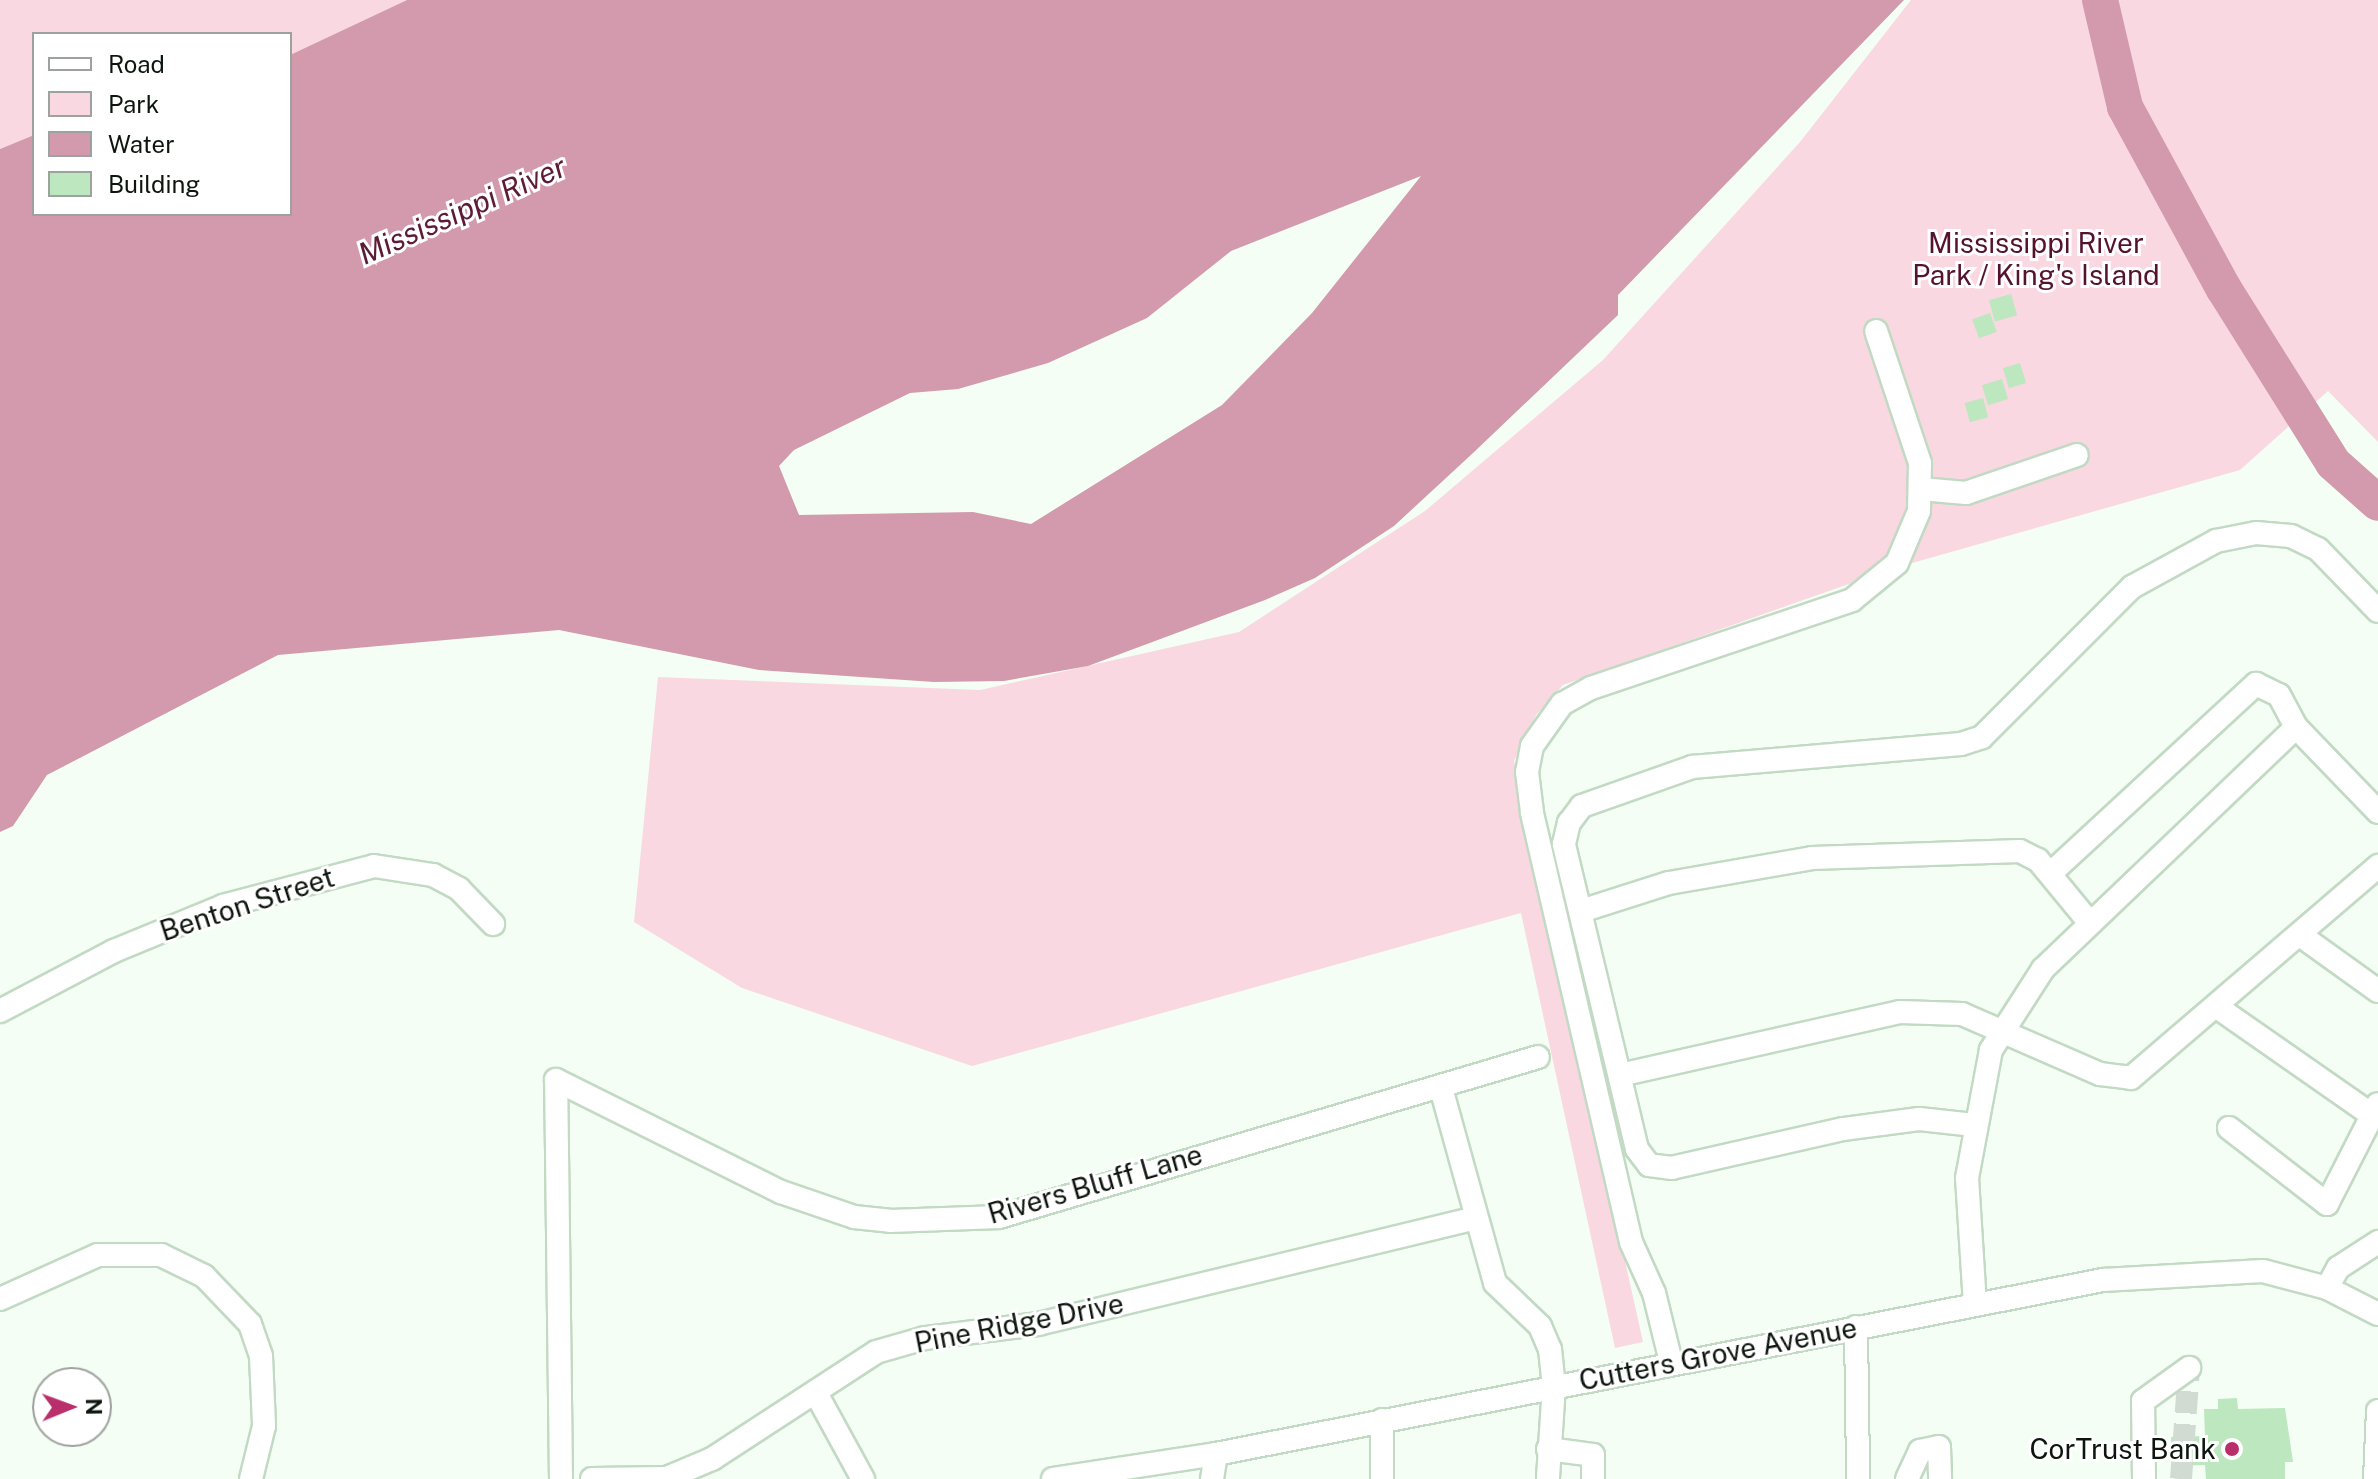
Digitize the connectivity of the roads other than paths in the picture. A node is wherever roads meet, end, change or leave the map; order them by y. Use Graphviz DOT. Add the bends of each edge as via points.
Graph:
graph roads {
  1 [pos="1876,331"];
  2 [pos="2077,455"];
  3 [pos="1921,489"];
  4 [pos="2378,611"];
  5 [pos="2296,727"];
  6 [pos="2378,812"];
  7 [pos="2378,866"];
  8 [pos="2051,873"];
  9 [pos="1581,911"];
  10 [pos="2090,923"];
  11 [pos="493,924"];
  12 [pos="2300,935"];
  13 [pos="2378,991"];
  14 [pos="2217,1007"];
  15 [pos="0,1011"];
  16 [pos="2005,1027"];
  17 [pos="1538,1057"];
  18 [pos="1620,1075"];
  19 [pos="1441,1088"];
  20 [pos="2375,1110"];
  21 [pos="1974,1125"];
  22 [pos="2229,1128"];
  23 [pos="1473,1219"];
  24 [pos="2378,1242"];
  25 [pos="2327,1288"];
  26 [pos="0,1299"];
  27 [pos="1975,1305"];
  28 [pos="2378,1314"];
  29 [pos="1856,1327"];
  30 [pos="1671,1362"];
  31 [pos="2189,1368"];
  32 [pos="1554,1385"];
  33 [pos="817,1395"];
  34 [pos="2378,1411"];
  35 [pos="1382,1420"];
  36 [pos="1548,1449"];
  37 [pos="1216,1454"];
  38 [pos="2376,1464"];
  39 [pos="251,1479"];
  40 [pos="561,1479"];
  41 [pos="592,1479"];
  42 [pos="863,1479"];
  43 [pos="1053,1479"];
  44 [pos="1212,1479"];
  45 [pos="1382,1479"];
  46 [pos="1548,1479"];
  47 [pos="1593,1479"];
  48 [pos="1858,1479"];
  49 [pos="1907,1479"];
  50 [pos="1940,1479"];
  51 [pos="2144,1479"];
  1 -- 3 [label="street" via="1920,463"];
  2 -- 3 [label="street" via="1966,493"];
  3 -- 30 [label="street" via="1913,533 1897,563 1852,600 1591,688 1562,704 1532,746 1527,772 1532,812 1631,1242 1654,1293"];
  4 -- 9 [label="street" via="2318,549 2291,536 2256,533 2216,541 2132,587 1982,737 1961,744 1737,758 1692,767 1582,806 1569,823 1564,844"];
  5 -- 6 [label="street"];
  5 -- 8 [label="street" via="2279,695 2256,684"];
  5 -- 10 [label="street"];
  7 -- 12 [label="street"];
  8 -- 9 [label="street" via="2020,851 1812,858 1669,883"];
  8 -- 10 [label="street"];
  9 -- 18 [label="street"];
  10 -- 16 [label="street" via="2043,969"];
  11 -- 15 [label="street, Benton Street" via="459,889 433,875 374,866 223,906 114,951"];
  12 -- 13 [label="street"];
  12 -- 14 [label="street"];
  14 -- 16 [label="street" via="2131,1078 2100,1074"];
  14 -- 20 [label="street"];
  16 -- 18 [label="street" via="1962,1014 1900,1012"];
  16 -- 21 [label="street" via="1991,1050"];
  17 -- 19 [label="street"];
  18 -- 21 [label="street" via="1637,1149 1649,1165 1672,1168 1843,1129 1919,1119"];
  19 -- 23 [label="street"];
  19 -- 40 [label="street, Rivers Bluff Lane" via="999,1217 890,1221 854,1217 781,1192 556,1080"];
  20 -- 22 [label="street" via="2327,1204"];
  21 -- 27 [label="street" via="1967,1208"];
  23 -- 32 [label="street" via="1495,1283 1540,1326"];
  23 -- 33 [label="street, Pine Ridge Drive" via="1038,1324 925,1338 876,1352"];
  24 -- 25 [label="street" via="2338,1268"];
  25 -- 27 [label="street, Cutters Grove Avenue" via="2263,1271 2165,1273"];
  25 -- 28 [label="street, Cutters Grove Avenue"];
  26 -- 39 [label="street" via="98,1255 161,1255 204,1276 250,1324 261,1356 264,1426"];
  27 -- 29 [label="street, Cutters Grove Avenue"];
  29 -- 30 [label="street, Cutters Grove Avenue"];
  29 -- 48 [label="street"];
  30 -- 32 [label="street, Cutters Grove Avenue"];
  31 -- 51 [label="street" via="2143,1401"];
  32 -- 35 [label="street, Cutters Grove Avenue"];
  32 -- 36 [label="street"];
  33 -- 41 [label="street, Pine Ridge Drive" via="712,1459 667,1478"];
  33 -- 42 [label="street"];
  34 -- 38 [label="street"];
  35 -- 37 [label="street, Cutters Grove Avenue"];
  35 -- 45 [label="street"];
  36 -- 46 [label="street"];
  36 -- 47 [label="street" via="1593,1455"];
  37 -- 43 [label="street, Cutters Grove Avenue"];
  37 -- 44 [label="street"];
  49 -- 50 [label="street" via="1920,1451 1939,1447"];
}
